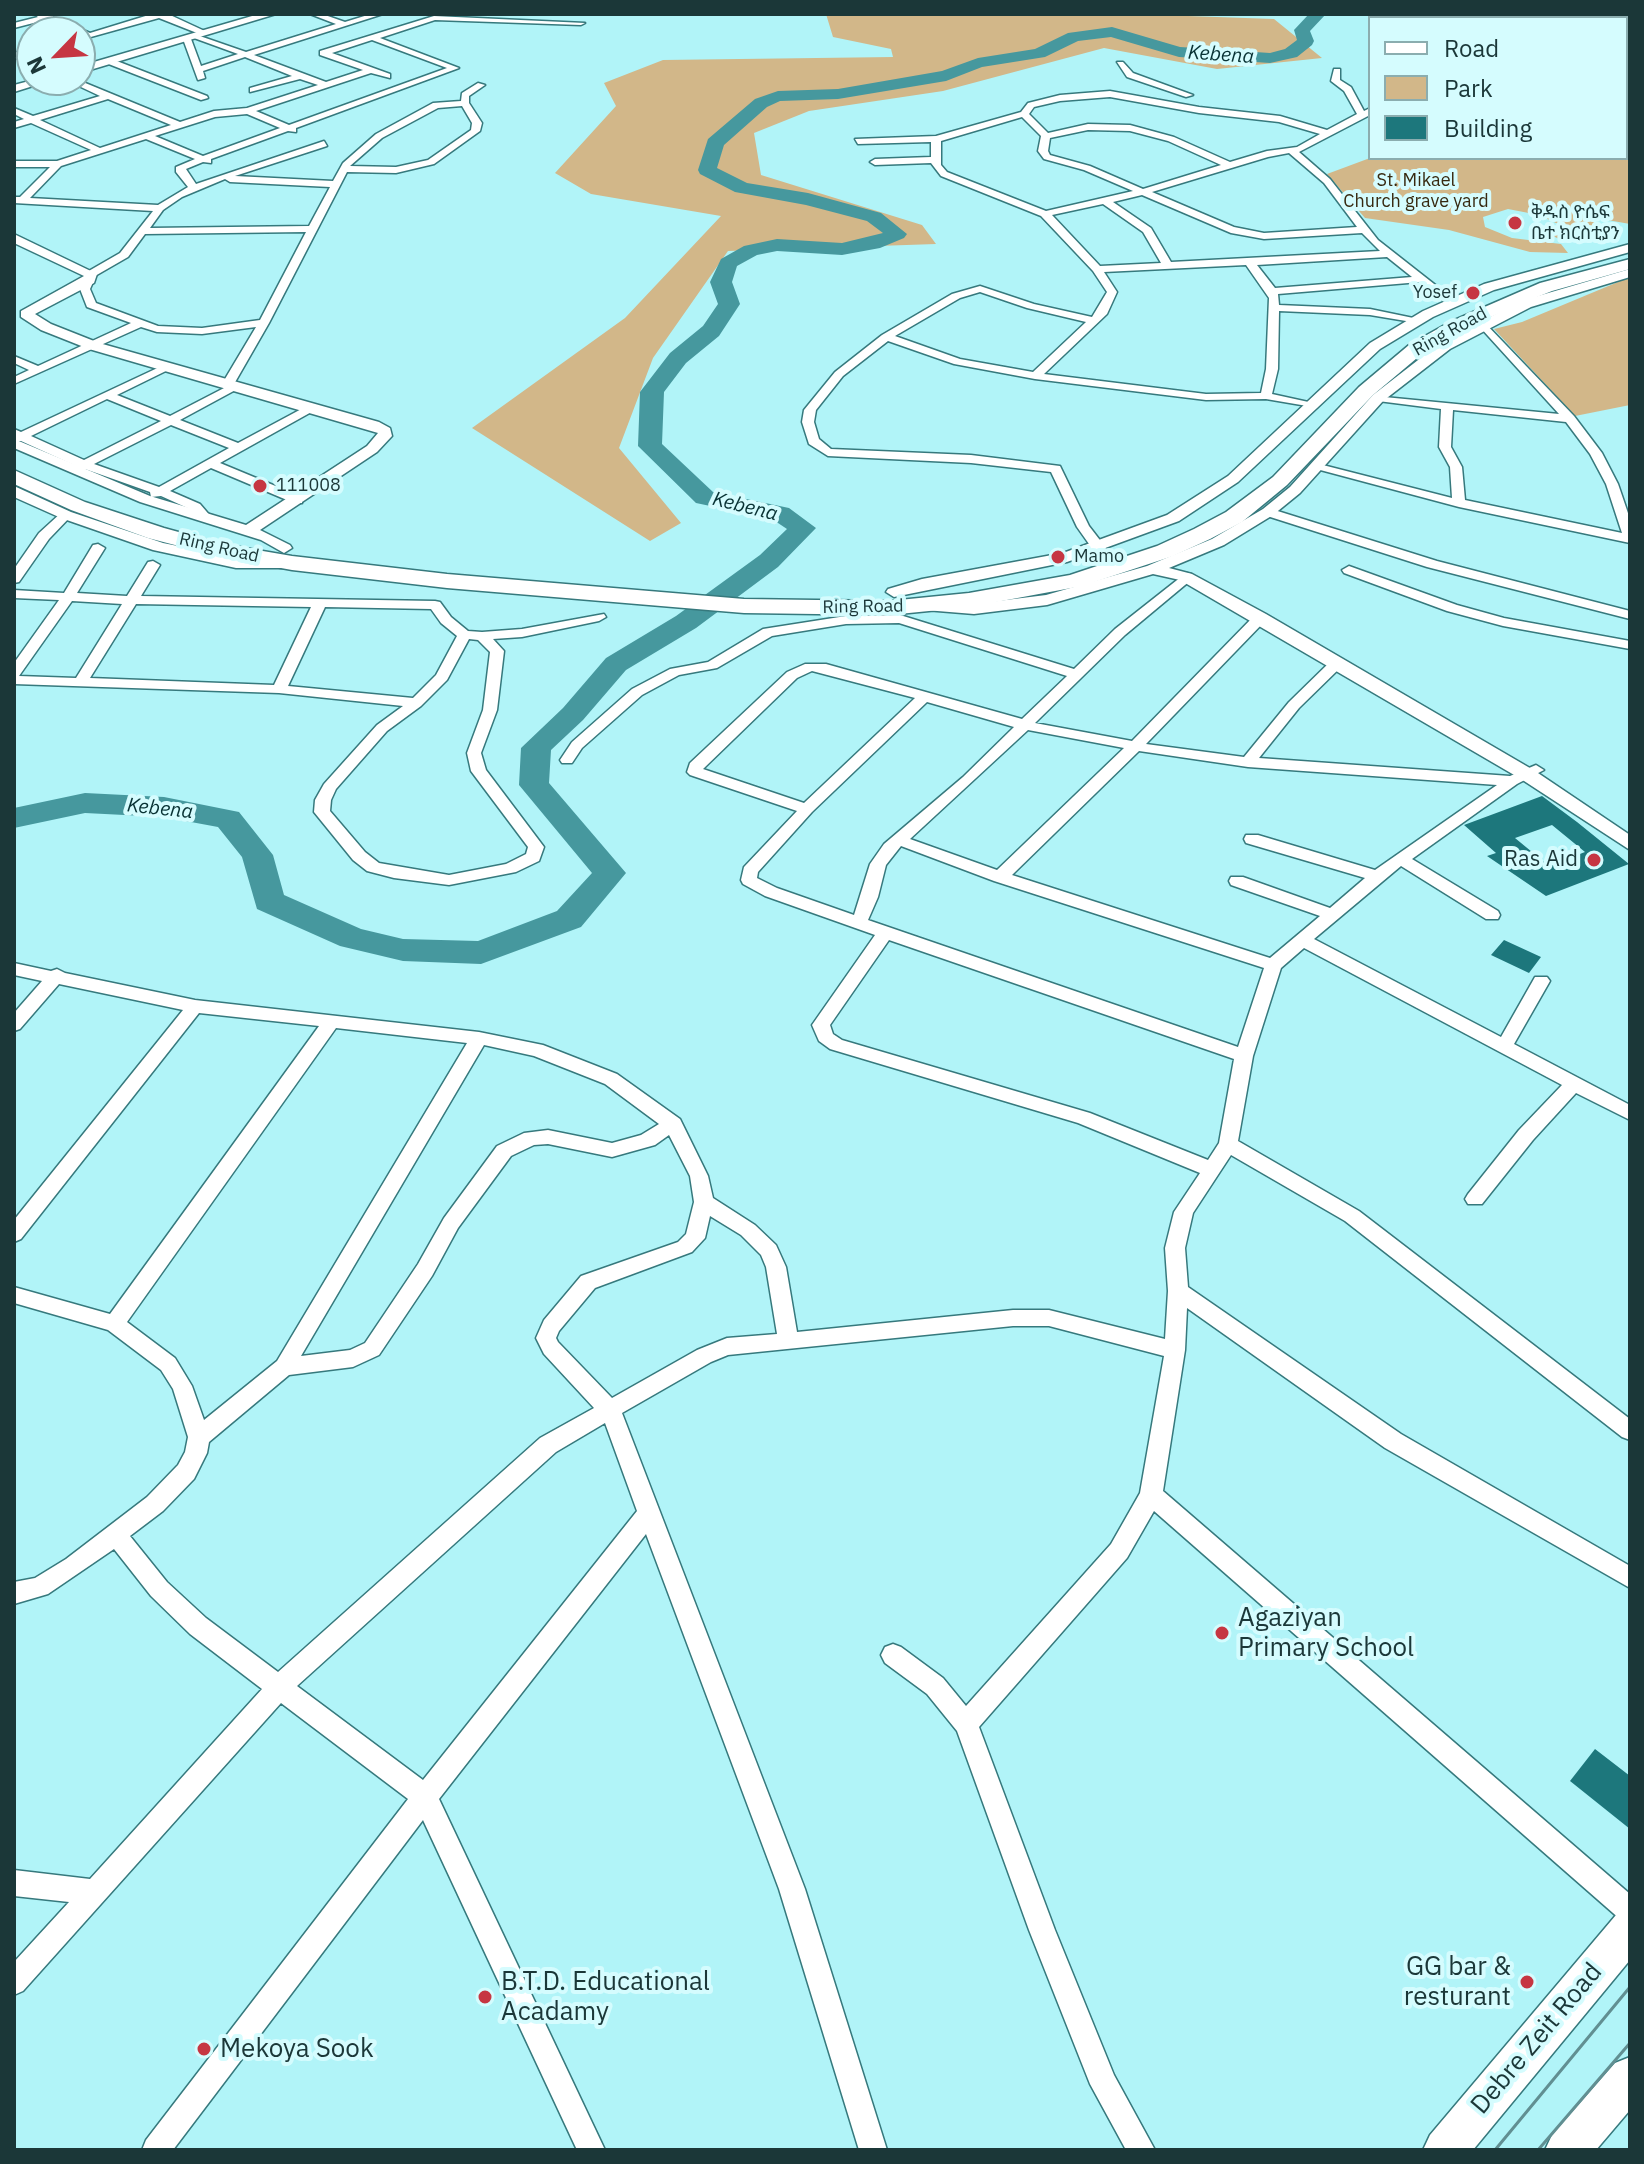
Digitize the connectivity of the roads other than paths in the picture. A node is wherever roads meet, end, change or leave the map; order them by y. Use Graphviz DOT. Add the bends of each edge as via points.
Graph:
graph roads {
  1 [pos="160,14"];
  2 [pos="271,14"];
  3 [pos="314,14"];
  4 [pos="379,14"];
  5 [pos="414,14"];
  6 [pos="496,17"];
  7 [pos="429,19"];
  8 [pos="581,23"];
  9 [pos="343,24"];
  10 [pos="96,33"];
  11 [pos="196,36"];
  12 [pos="373,38"];
  13 [pos="290,40"];
  14 [pos="324,53"];
  15 [pos="244,55"];
  16 [pos="109,61"];
  17 [pos="1120,64"];
  18 [pos="96,65"];
  19 [pos="199,69"];
  20 [pos="370,71"];
  21 [pos="1337,71"];
  22 [pos="300,76"];
  23 [pos="387,76"];
  24 [pos="1149,81"];
  25 [pos="325,85"];
  26 [pos="481,85"];
  27 [pos="253,90"];
  28 [pos="96,91"];
  29 [pos="108,96"];
  30 [pos="204,98"];
  31 [pos="1134,98"];
  32 [pos="465,103"];
  33 [pos="1171,105"];
  34 [pos="14,111"];
  35 [pos="248,111"];
  36 [pos="1366,112"];
  37 [pos="214,114"];
  38 [pos="1024,114"];
  39 [pos="33,119"];
  40 [pos="14,125"];
  41 [pos="180,125"];
  42 [pos="290,129"];
  43 [pos="1148,131"];
  44 [pos="1326,133"];
  45 [pos="302,134"];
  46 [pos="148,136"];
  47 [pos="1046,136"];
  48 [pos="313,139"];
  49 [pos="936,139"];
  50 [pos="858,141"];
  51 [pos="324,144"];
  52 [pos="100,151"];
  53 [pos="1292,151"];
  54 [pos="354,156"];
  55 [pos="202,159"];
  56 [pos="935,160"];
  57 [pos="875,162"];
  58 [pos="14,164"];
  59 [pos="58,164"];
  60 [pos="1230,166"];
  61 [pos="343,169"];
  62 [pos="236,173"];
  63 [pos="219,178"];
  64 [pos="335,184"];
  65 [pos="194,188"];
  66 [pos="1143,192"];
  67 [pos="18,200"];
  68 [pos="1104,200"];
  69 [pos="160,208"];
  70 [pos="1045,214"];
  71 [pos="312,229"];
  72 [pos="1362,230"];
  73 [pos="141,231"];
  74 [pos="14,238"];
  75 [pos="1630,248"];
  76 [pos="1389,254"];
  77 [pos="1630,256"];
  78 [pos="1249,262"];
  79 [pos="1630,264"];
  80 [pos="1169,267"];
  81 [pos="1097,269"];
  82 [pos="1630,273"];
  83 [pos="90,277"];
  84 [pos="1421,279"];
  85 [pos="1272,291"];
  86 [pos="1452,302"];
  87 [pos="1274,308"];
  88 [pos="20,313"];
  89 [pos="1418,320"];
  90 [pos="1094,321"];
  91 [pos="264,323"];
  92 [pos="139,324"];
  93 [pos="1483,324"];
  94 [pos="886,337"];
  95 [pos="94,346"];
  96 [pos="14,359"];
  97 [pos="166,367"];
  98 [pos="39,370"];
  99 [pos="1035,376"];
  100 [pos="14,381"];
  101 [pos="231,386"];
  102 [pos="107,395"];
  103 [pos="1266,396"];
  104 [pos="1378,398"];
  105 [pos="1309,405"];
  106 [pos="1447,406"];
  107 [pos="311,408"];
  108 [pos="1570,419"];
  109 [pos="172,421"];
  110 [pos="16,438"];
  111 [pos="240,448"];
  112 [pos="14,459"];
  113 [pos="212,464"];
  114 [pos="79,467"];
  115 [pos="1315,467"];
  116 [pos="14,476"];
  117 [pos="14,491"];
  118 [pos="160,491"];
  119 [pos="145,499"];
  120 [pos="298,500"];
  121 [pos="1459,503"];
  122 [pos="1268,512"];
  123 [pos="66,515"];
  124 [pos="206,518"];
  125 [pos="248,531"];
  126 [pos="1630,539"];
  127 [pos="98,548"];
  128 [pos="1099,548"];
  129 [pos="288,555"];
  130 [pos="1186,556"];
  131 [pos="153,565"];
  132 [pos="1153,569"];
  133 [pos="1349,570"];
  134 [pos="1186,577"];
  135 [pos="14,579"];
  136 [pos="894,592"];
  137 [pos="14,594"];
  138 [pos="67,598"];
  139 [pos="131,600"];
  140 [pos="839,600"];
  141 [pos="320,603"];
  142 [pos="924,605"];
  143 [pos="1630,615"];
  144 [pos="599,617"];
  145 [pos="1260,618"];
  146 [pos="464,635"];
  147 [pos="482,636"];
  148 [pos="1630,645"];
  149 [pos="1337,663"];
  150 [pos="14,673"];
  151 [pos="1078,675"];
  152 [pos="14,680"];
  153 [pos="81,682"];
  154 [pos="279,689"];
  155 [pos="923,698"];
  156 [pos="416,703"];
  157 [pos="1025,725"];
  158 [pos="1134,747"];
  159 [pos="567,760"];
  160 [pos="1248,762"];
  161 [pos="1525,775"];
  162 [pos="807,809"];
  163 [pos="1630,832"];
  164 [pos="1252,839"];
  165 [pos="899,840"];
  166 [pos="1630,844"];
  167 [pos="1401,859"];
  168 [pos="1377,876"];
  169 [pos="1000,877"];
  170 [pos="1237,881"];
  171 [pos="1331,914"];
  172 [pos="1492,915"];
  173 [pos="859,923"];
  174 [pos="886,932"];
  175 [pos="1301,939"];
  176 [pos="1273,965"];
  177 [pos="14,969"];
  178 [pos="57,975"];
  179 [pos="1541,981"];
  180 [pos="195,1006"];
  181 [pos="332,1021"];
  182 [pos="14,1025"];
  183 [pos="479,1038"];
  184 [pos="1505,1045"];
  185 [pos="1244,1056"];
  186 [pos="1575,1082"];
  187 [pos="1630,1113"];
  188 [pos="673,1124"];
  189 [pos="1228,1144"];
  190 [pos="1210,1169"];
  191 [pos="1475,1199"];
  192 [pos="704,1202"];
  193 [pos="14,1234"];
  194 [pos="1178,1291"];
  195 [pos="14,1295"];
  196 [pos="114,1324"];
  197 [pos="788,1341"];
  198 [pos="1175,1350"];
  199 [pos="284,1367"];
  200 [pos="610,1410"];
  201 [pos="1630,1431"];
  202 [pos="199,1437"];
  203 [pos="1151,1495"];
  204 [pos="649,1513"];
  205 [pos="116,1535"];
  206 [pos="1630,1578"];
  207 [pos="14,1593"];
  208 [pos="893,1655"];
  209 [pos="281,1685"];
  210 [pos="966,1724"];
  211 [pos="425,1797"];
  212 [pos="14,1883"];
  213 [pos="94,1892"];
  214 [pos="1630,1911"];
  215 [pos="1630,1929"];
  216 [pos="14,1982"];
  217 [pos="1630,2078"];
  218 [pos="156,2150"];
  219 [pos="591,2150"];
  220 [pos="873,2150"];
  221 [pos="1141,2150"];
  222 [pos="1445,2150"];
  223 [pos="1567,2150"];
  1 -- 10 [label="street"];
  1 -- 11 [label="street"];
  2 -- 11 [label="main road"];
  3 -- 9 [label="street"];
  4 -- 9 [label="street"];
  5 -- 7 [label="street"];
  6 -- 7 [label="street"];
  6 -- 8 [label="street"];
  7 -- 12 [label="street"];
  9 -- 13 [label="street"];
  11 -- 15 [label="street"];
  11 -- 16 [label="main road"];
  11 -- 19 [label="street"];
  12 -- 14 [label="street"];
  12 -- 42 [label="street" via="455,69"];
  13 -- 14 [label="street"];
  13 -- 15 [label="street"];
  14 -- 20 [label="street"];
  15 -- 19 [label="street"];
  15 -- 22 [label="street"];
  16 -- 18 [label="main road"];
  16 -- 30 [label="street"];
  17 -- 24 [label="street" via="1130,75"];
  19 -- 30 [label="street"];
  20 -- 23 [label="street"];
  20 -- 25 [label="street"];
  21 -- 36 [label="street" via="1335,81"];
  22 -- 25 [label="street"];
  22 -- 27 [label="street"];
  24 -- 31 [label="street"];
  24 -- 33 [label="street" via="1189,95"];
  25 -- 35 [label="street"];
  26 -- 32 [label="street" via="465,95"];
  28 -- 29 [label="street"];
  29 -- 39 [label="street"];
  29 -- 41 [label="street"];
  30 -- 37 [label="street"];
  31 -- 33 [label="street"];
  31 -- 38 [label="street" via="1095,88 1037,103"];
  31 -- 43 [label="street" via="1136,114"];
  32 -- 54 [label="street" via="436,105"];
  32 -- 61 [label="street" via="477,123 475,131 431,162 396,170"];
  33 -- 44 [label="street" via="1280,119"];
  34 -- 39 [label="street"];
  35 -- 37 [label="street"];
  35 -- 42 [label="street"];
  36 -- 44 [label="street"];
  37 -- 41 [label="street"];
  38 -- 47 [label="street"];
  38 -- 49 [label="street"];
  39 -- 40 [label="street"];
  39 -- 52 [label="street"];
  41 -- 46 [label="street"];
  42 -- 45 [label="street"];
  42 -- 55 [label="street"];
  43 -- 47 [label="street" via="1088,127"];
  43 -- 60 [label="street"];
  44 -- 53 [label="street"];
  46 -- 52 [label="street"];
  46 -- 55 [label="street"];
  47 -- 66 [label="street" via="1047,157"];
  48 -- 51 [label="street"];
  49 -- 50 [label="street"];
  49 -- 56 [label="street"];
  51 -- 54 [label="street"];
  51 -- 62 [label="street"];
  52 -- 59 [label="street"];
  53 -- 60 [label="street"];
  53 -- 72 [label="street" via="1327,181"];
  54 -- 61 [label="street"];
  55 -- 62 [label="street"];
  55 -- 65 [label="street" via="180,169"];
  56 -- 57 [label="street"];
  56 -- 70 [label="street" via="944,174"];
  58 -- 59 [label="street"];
  59 -- 67 [label="street"];
  60 -- 66 [label="street"];
  61 -- 64 [label="street"];
  62 -- 63 [label="street"];
  63 -- 64 [label="street"];
  63 -- 65 [label="street"];
  64 -- 71 [label="street"];
  65 -- 69 [label="street"];
  66 -- 68 [label="street"];
  66 -- 72 [label="street" via="1250,235"];
  67 -- 69 [label="street"];
  68 -- 70 [label="street"];
  68 -- 80 [label="street" via="1147,230"];
  69 -- 73 [label="street"];
  70 -- 81 [label="street"];
  71 -- 73 [label="street"];
  71 -- 91 [label="street"];
  72 -- 76 [label="street"];
  73 -- 83 [label="street" via="124,255"];
  74 -- 83 [label="street"];
  75 -- 86 [label="street" via="1526,275"];
  76 -- 78 [label="street"];
  76 -- 84 [label="street"];
  77 -- 136 [label="highway, Ring Road" via="1507,290 1420,332 1352,384 1272,468 1183,528 1092,562 1034,576"];
  78 -- 80 [label="street"];
  78 -- 85 [label="street"];
  79 -- 142 [label="highway, Ring Road" via="1546,287 1416,349 1366,391 1280,481 1202,534 1074,581"];
  80 -- 81 [label="street"];
  81 -- 90 [label="street" via="1112,292"];
  82 -- 93 [label="street" via="1563,291"];
  83 -- 88 [label="street"];
  83 -- 92 [label="street" via="85,289 91,305"];
  84 -- 85 [label="street"];
  84 -- 86 [label="street"];
  85 -- 87 [label="street"];
  86 -- 89 [label="street"];
  87 -- 89 [label="street"];
  87 -- 103 [label="street"];
  88 -- 95 [label="street"];
  89 -- 105 [label="street" via="1375,346"];
  90 -- 94 [label="street" via="980,289 956,296"];
  90 -- 99 [label="street"];
  91 -- 92 [label="street" via="202,331"];
  91 -- 101 [label="street"];
  92 -- 95 [label="street"];
  93 -- 104 [label="street" via="1424,360"];
  93 -- 108 [label="street"];
  94 -- 99 [label="street" via="958,362"];
  94 -- 128 [label="street" via="839,374 810,410 808,422 818,448 1047,466 1060,475 1083,527"];
  95 -- 97 [label="street"];
  95 -- 98 [label="street"];
  96 -- 98 [label="street"];
  97 -- 101 [label="street"];
  97 -- 102 [label="street"];
  98 -- 100 [label="street"];
  99 -- 103 [label="street" via="1206,397"];
  101 -- 107 [label="street"];
  101 -- 109 [label="street"];
  102 -- 109 [label="street"];
  102 -- 110 [label="street"];
  103 -- 105 [label="street"];
  104 -- 106 [label="street"];
  104 -- 115 [label="street"];
  105 -- 128 [label="street" via="1205,499"];
  106 -- 108 [label="street"];
  106 -- 121 [label="street" via="1445,447 1456,467"];
  107 -- 111 [label="street"];
  107 -- 120 [label="street" via="374,425 385,436"];
  108 -- 126 [label="street" via="1612,484"];
  109 -- 111 [label="street"];
  109 -- 114 [label="street"];
  110 -- 114 [label="street"];
  111 -- 113 [label="street"];
  112 -- 129 [label="highway, Ring Road" via="154,517"];
  113 -- 118 [label="street"];
  113 -- 120 [label="street"];
  114 -- 118 [label="street"];
  114 -- 119 [label="street"];
  115 -- 121 [label="street"];
  115 -- 122 [label="street"];
  116 -- 129 [label="highway, Ring Road" via="156,533 221,550"];
  117 -- 123 [label="street"];
  118 -- 119 [label="street"];
  118 -- 124 [label="street" via="196,507"];
  119 -- 124 [label="street"];
  120 -- 125 [label="street"];
  121 -- 126 [label="street"];
  122 -- 130 [label="street"];
  122 -- 143 [label="street" via="1432,564"];
  123 -- 129 [label="street" via="203,558 253,565"];
  123 -- 135 [label="street"];
  124 -- 125 [label="street"];
  125 -- 129 [label="street" via="267,537"];
  127 -- 138 [label="street"];
  128 -- 136 [label="street"];
  129 -- 140 [label="highway, Ring Road" via="704,603"];
  130 -- 132 [label="street"];
  130 -- 161 [label="street" via="1212,581"];
  131 -- 139 [label="street"];
  132 -- 134 [label="street"];
  132 -- 142 [label="street" via="1047,600 1003,607"];
  133 -- 148 [label="street" via="1452,608 1532,629"];
  134 -- 145 [label="street"];
  134 -- 151 [label="street"];
  136 -- 140 [label="highway, Ring Road"];
  137 -- 138 [label="street"];
  138 -- 139 [label="street"];
  138 -- 150 [label="street"];
  139 -- 141 [label="street"];
  139 -- 153 [label="street"];
  140 -- 142 [label="highway, Ring Road"];
  141 -- 146 [label="street" via="435,605"];
  141 -- 154 [label="street"];
  144 -- 147 [label="street"];
  145 -- 149 [label="street"];
  145 -- 158 [label="street"];
  146 -- 147 [label="street"];
  146 -- 156 [label="street" via="442,677"];
  147 -- 156 [label="street" via="497,651 498,662 490,710 474,753 479,771 536,847 533,857 449,880 394,873 359,856 322,812 329,787 350,761"];
  149 -- 160 [label="street"];
  149 -- 161 [label="street"];
  151 -- 157 [label="street"];
  151 -- 159 [label="street" via="900,619 846,620 768,632 712,665 656,680 637,692"];
  152 -- 153 [label="street"];
  153 -- 154 [label="street"];
  154 -- 156 [label="street"];
  155 -- 157 [label="street"];
  155 -- 162 [label="street"];
  155 -- 162 [label="street" via="810,667 792,675 695,766 702,776"];
  157 -- 158 [label="street"];
  157 -- 165 [label="street"];
  158 -- 160 [label="street"];
  158 -- 169 [label="street"];
  160 -- 161 [label="street"];
  161 -- 163 [label="street"];
  161 -- 166 [label="street"];
  161 -- 167 [label="street"];
  162 -- 173 [label="street" via="750,871 749,880"];
  164 -- 168 [label="street"];
  165 -- 169 [label="street"];
  165 -- 173 [label="street" via="878,864"];
  167 -- 168 [label="street"];
  167 -- 172 [label="street"];
  168 -- 171 [label="street"];
  169 -- 176 [label="street"];
  170 -- 171 [label="street"];
  171 -- 175 [label="street"];
  173 -- 174 [label="street"];
  174 -- 185 [label="street"];
  174 -- 190 [label="street" via="821,1025 825,1037 836,1045 1084,1118"];
  175 -- 176 [label="street"];
  175 -- 184 [label="street"];
  176 -- 185 [label="street"];
  177 -- 178 [label="street"];
  178 -- 180 [label="street"];
  178 -- 182 [label="street"];
  179 -- 184 [label="street"];
  180 -- 181 [label="street"];
  180 -- 193 [label="street"];
  181 -- 183 [label="street"];
  181 -- 196 [label="street"];
  183 -- 188 [label="street" via="537,1050 611,1079"];
  183 -- 199 [label="street"];
  184 -- 186 [label="street"];
  185 -- 189 [label="street"];
  186 -- 187 [label="street"];
  186 -- 191 [label="street"];
  188 -- 192 [label="street" via="699,1176"];
  188 -- 199 [label="street" via="626,1148 548,1137 531,1138 504,1151 451,1223 372,1349 353,1358"];
  189 -- 190 [label="street"];
  189 -- 201 [label="street" via="1352,1216"];
  190 -- 194 [label="street" via="1184,1212 1175,1248"];
  192 -- 197 [label="street" via="769,1250"];
  192 -- 200 [label="street" via="695,1238 685,1247 588,1282 551,1326 546,1338 551,1348"];
  194 -- 198 [label="street"];
  194 -- 206 [label="street" via="1393,1441"];
  195 -- 196 [label="street"];
  196 -- 202 [label="street" via="168,1364 182,1386"];
  197 -- 198 [label="street" via="1049,1318"];
  197 -- 200 [label="street" via="727,1347"];
  198 -- 203 [label="street"];
  199 -- 202 [label="street"];
  200 -- 204 [label="street"];
  200 -- 209 [label="street" via="548,1445"];
  202 -- 205 [label="street" via="186,1472"];
  203 -- 210 [label="street" via="1119,1551"];
  203 -- 214 [label="street"];
  204 -- 211 [label="street"];
  204 -- 220 [label="street" via="792,1889"];
  205 -- 207 [label="street" via="40,1587"];
  205 -- 209 [label="street" via="159,1589 198,1626"];
  208 -- 210 [label="street" via="935,1686"];
  209 -- 211 [label="street"];
  209 -- 213 [label="street"];
  210 -- 221 [label="street" via="1098,2070"];
  211 -- 218 [label="street"];
  211 -- 219 [label="street"];
  212 -- 213 [label="street"];
  213 -- 216 [label="street"];
  215 -- 222 [label="main road, Debre Zeit Road"];
  217 -- 223 [label="main road"];
}
